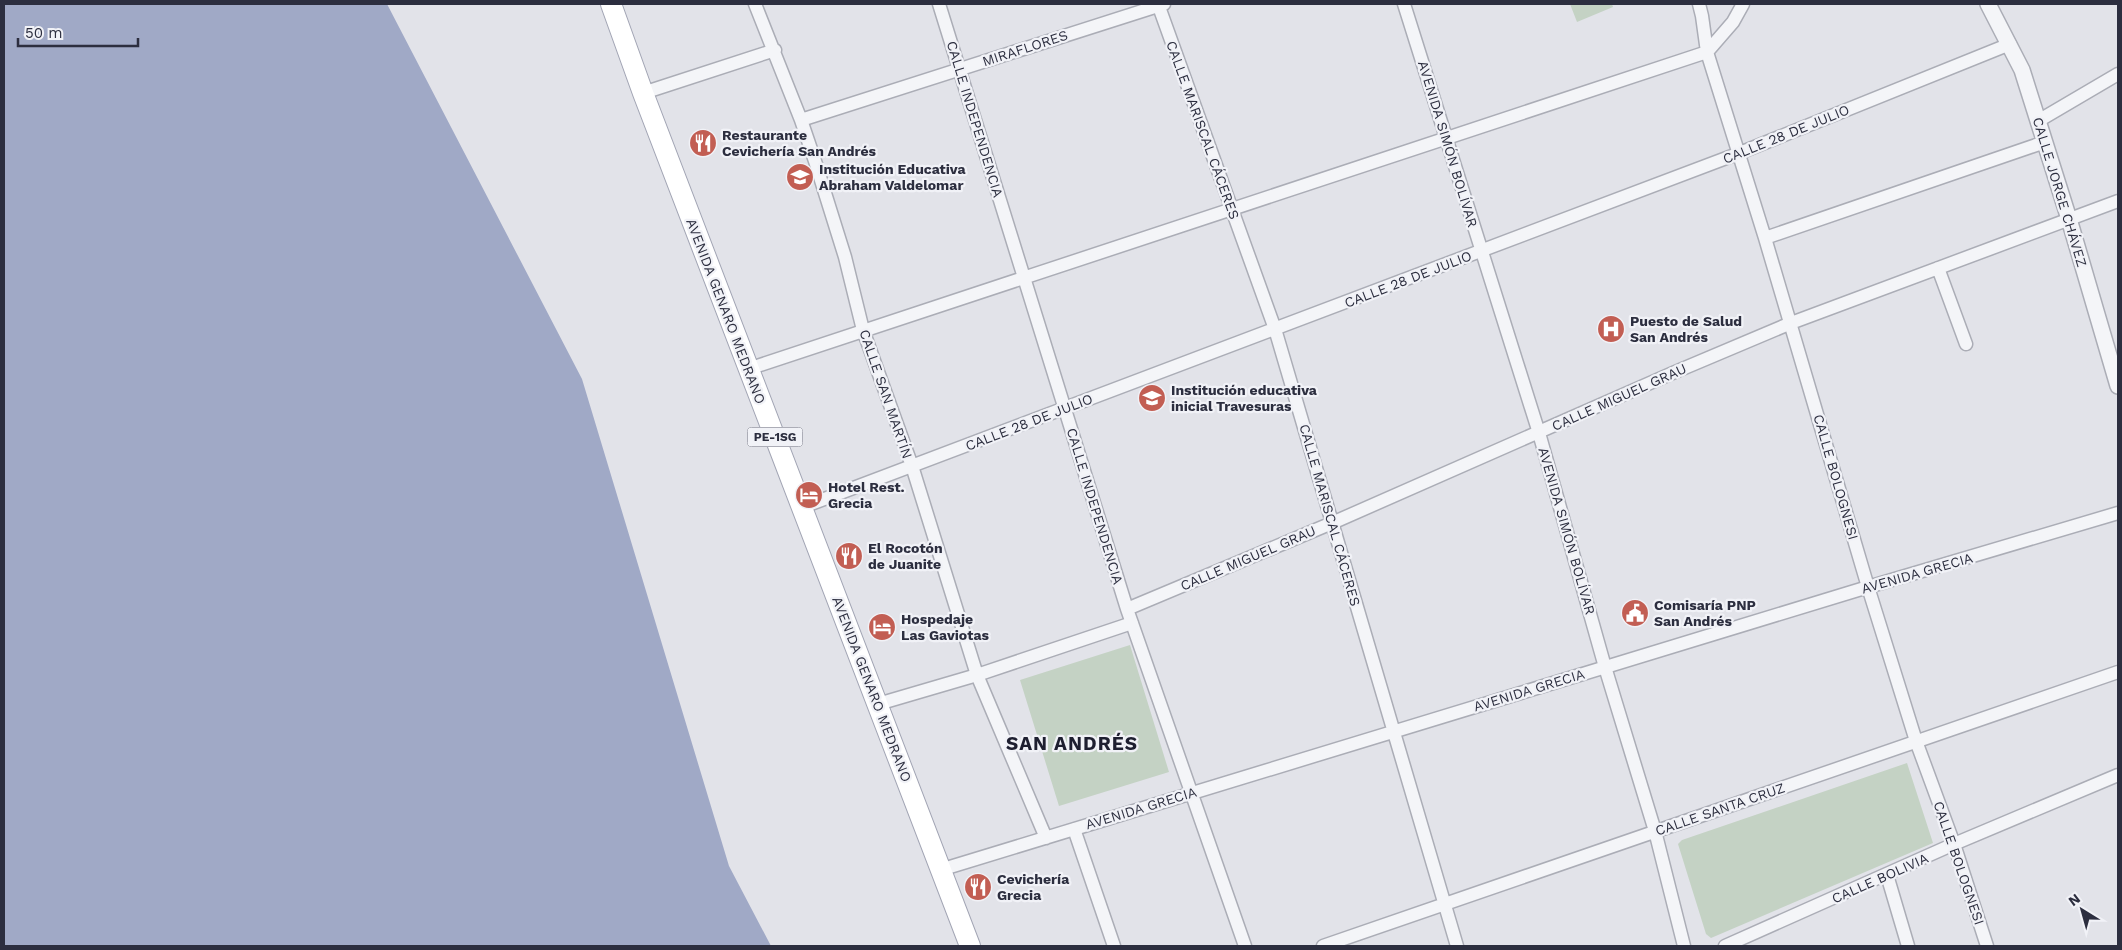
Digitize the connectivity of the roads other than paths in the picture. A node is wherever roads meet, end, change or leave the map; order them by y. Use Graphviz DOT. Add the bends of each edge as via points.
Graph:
graph roads {
  1 [pos="611,4"];
  2 [pos="755,4"];
  3 [pos="939,4"];
  4 [pos="1160,4"];
  5 [pos="1404,4"];
  6 [pos="1698,4"];
  7 [pos="1742,4"];
  8 [pos="1990,4"];
  9 [pos="2010,44"];
  10 [pos="775,50"];
  11 [pos="1707,52"];
  12 [pos="959,69"];
  13 [pos="2118,74"];
  14 [pos="643,93"];
  15 [pos="801,120"];
  16 [pos="2038,121"];
  17 [pos="1447,138"];
  18 [pos="2045,142"];
  19 [pos="1737,154"];
  20 [pos="2118,201"];
  21 [pos="1232,209"];
  22 [pos="2069,219"];
  23 [pos="1765,238"];
  24 [pos="1482,251"];
  25 [pos="1938,268"];
  26 [pos="1024,277"];
  27 [pos="1791,323"];
  28 [pos="1275,329"];
  29 [pos="863,330"];
  30 [pos="1966,344"];
  31 [pos="2115,359"];
  32 [pos="748,369"];
  33 [pos="2118,386"];
  34 [pos="1065,409"];
  35 [pos="1539,433"];
  36 [pos="912,466"];
  37 [pos="803,508"];
  38 [pos="2118,513"];
  39 [pos="1332,523"];
  40 [pos="1868,587"];
  41 [pos="1127,609"];
  42 [pos="1132,623"];
  43 [pos="1604,667"];
  44 [pos="2118,672"];
  45 [pos="977,676"];
  46 [pos="878,704"];
  47 [pos="1393,732"];
  48 [pos="1916,741"];
  49 [pos="2118,775"];
  50 [pos="1191,792"];
  51 [pos="1074,829"];
  52 [pos="1655,831"];
  53 [pos="1046,838"];
  54 [pos="1954,844"];
  55 [pos="940,870"];
  56 [pos="1887,875"];
  57 [pos="1444,904"];
  58 [pos="970,946"];
  59 [pos="1114,946"];
  60 [pos="1245,946"];
  61 [pos="1323,946"];
  62 [pos="1457,946"];
  63 [pos="1684,946"];
  64 [pos="1725,946"];
  65 [pos="1908,946"];
  66 [pos="1987,946"];
  1 -- 14 [label="main road, AVENIDA GENARO MEDRANO / PE-1SG"];
  2 -- 10 [label="street, CALLE SAN MARTÍN"];
  3 -- 12 [label="street, CALLE INDEPENDENCIA"];
  4 -- 12 [label="street, MIRAFLORES"];
  4 -- 21 [label="street, CALLE MARISCAL CÁCERES"];
  5 -- 17 [label="street, AVENIDA SIMÓN BOLÍVAR"];
  6 -- 11 [label="street, CALLE BOLOGNESI"];
  7 -- 11 [label="street" via="1733,22"];
  8 -- 9 [label="street, CALLE JORGE CHÁVEZ"];
  9 -- 16 [label="street, CALLE JORGE CHÁVEZ"];
  9 -- 19 [label="street, CALLE 28 DE JULIO"];
  10 -- 14 [label="street"];
  10 -- 15 [label="street, CALLE SAN MARTÍN"];
  11 -- 17 [label="street"];
  11 -- 19 [label="street, CALLE BOLOGNESI"];
  12 -- 15 [label="street, MIRAFLORES"];
  12 -- 26 [label="street, CALLE INDEPENDENCIA"];
  13 -- 16 [label="street"];
  14 -- 32 [label="main road, AVENIDA GENARO MEDRANO / PE-1SG"];
  15 -- 29 [label="street, CALLE SAN MARTÍN"];
  16 -- 18 [label="street, CALLE JORGE CHÁVEZ"];
  17 -- 21 [label="street"];
  17 -- 24 [label="street, AVENIDA SIMÓN BOLÍVAR"];
  18 -- 22 [label="street, CALLE JORGE CHÁVEZ"];
  18 -- 23 [label="street"];
  19 -- 23 [label="street, CALLE BOLOGNESI"];
  19 -- 24 [label="street, CALLE 28 DE JULIO"];
  20 -- 22 [label="street, CALLE MIGUEL GRAU"];
  21 -- 26 [label="street"];
  21 -- 28 [label="street, CALLE MARISCAL CÁCERES"];
  22 -- 25 [label="street, CALLE MIGUEL GRAU"];
  22 -- 31 [label="street, CALLE JORGE CHÁVEZ"];
  23 -- 27 [label="street, CALLE BOLOGNESI"];
  24 -- 28 [label="street, CALLE 28 DE JULIO"];
  24 -- 35 [label="street, AVENIDA SIMÓN BOLÍVAR"];
  25 -- 27 [label="street, CALLE MIGUEL GRAU"];
  25 -- 30 [label="street"];
  26 -- 29 [label="street"];
  26 -- 34 [label="street, CALLE INDEPENDENCIA"];
  27 -- 35 [label="street, CALLE MIGUEL GRAU"];
  27 -- 40 [label="street, CALLE BOLOGNESI"];
  28 -- 34 [label="street, CALLE 28 DE JULIO"];
  28 -- 39 [label="street, CALLE MARISCAL CÁCERES"];
  29 -- 32 [label="street"];
  29 -- 36 [label="street, CALLE SAN MARTÍN"];
  31 -- 33 [label="street, CALLE JORGE CHÁVEZ"];
  32 -- 37 [label="main road, AVENIDA GENARO MEDRANO / PE-1SG"];
  34 -- 36 [label="street, CALLE 28 DE JULIO"];
  34 -- 41 [label="street, CALLE INDEPENDENCIA"];
  35 -- 39 [label="street, CALLE MIGUEL GRAU"];
  35 -- 43 [label="street, AVENIDA SIMÓN BOLÍVAR"];
  36 -- 37 [label="street, CALLE 28 DE JULIO"];
  36 -- 45 [label="street, CALLE SAN MARTÍN"];
  37 -- 46 [label="main road, AVENIDA GENARO MEDRANO / PE-1SG"];
  38 -- 40 [label="street, AVENIDA GRECIA"];
  39 -- 41 [label="street, CALLE MIGUEL GRAU"];
  39 -- 47 [label="street, CALLE MARISCAL CÁCERES"];
  40 -- 43 [label="street, AVENIDA GRECIA"];
  40 -- 48 [label="street, CALLE BOLOGNESI"];
  41 -- 42 [label="street, CALLE INDEPENDENCIA"];
  42 -- 45 [label="street"];
  42 -- 50 [label="street, CALLE INDEPENDENCIA"];
  43 -- 47 [label="street, AVENIDA GRECIA"];
  43 -- 52 [label="street, AVENIDA SIMÓN BOLÍVAR"];
  44 -- 48 [label="street, CALLE SANTA CRUZ"];
  45 -- 46 [label="street"];
  45 -- 53 [label="street, CALLE SAN MARTÍN"];
  46 -- 55 [label="main road, AVENIDA GENARO MEDRANO / PE-1SG"];
  47 -- 50 [label="street, AVENIDA GRECIA"];
  47 -- 57 [label="street, CALLE MARISCAL CÁCERES"];
  48 -- 52 [label="street, CALLE SANTA CRUZ"];
  48 -- 54 [label="street, CALLE BOLOGNESI"];
  49 -- 54 [label="street, CALLE BOLIVIA"];
  50 -- 51 [label="street, AVENIDA GRECIA"];
  50 -- 60 [label="street, CALLE INDEPENDENCIA"];
  51 -- 53 [label="street, AVENIDA GRECIA"];
  51 -- 59 [label="street"];
  52 -- 57 [label="street, CALLE SANTA CRUZ"];
  52 -- 63 [label="street, AVENIDA SIMÓN BOLÍVAR"];
  53 -- 55 [label="street, AVENIDA GRECIA"];
  54 -- 56 [label="street, CALLE BOLIVIA"];
  54 -- 66 [label="street, CALLE BOLOGNESI"];
  55 -- 58 [label="main road, PE-1SG"];
  56 -- 64 [label="street, CALLE BOLIVIA"];
  56 -- 65 [label="street"];
  57 -- 61 [label="street, CALLE SANTA CRUZ"];
  57 -- 62 [label="street, CALLE MARISCAL CÁCERES"];
}
